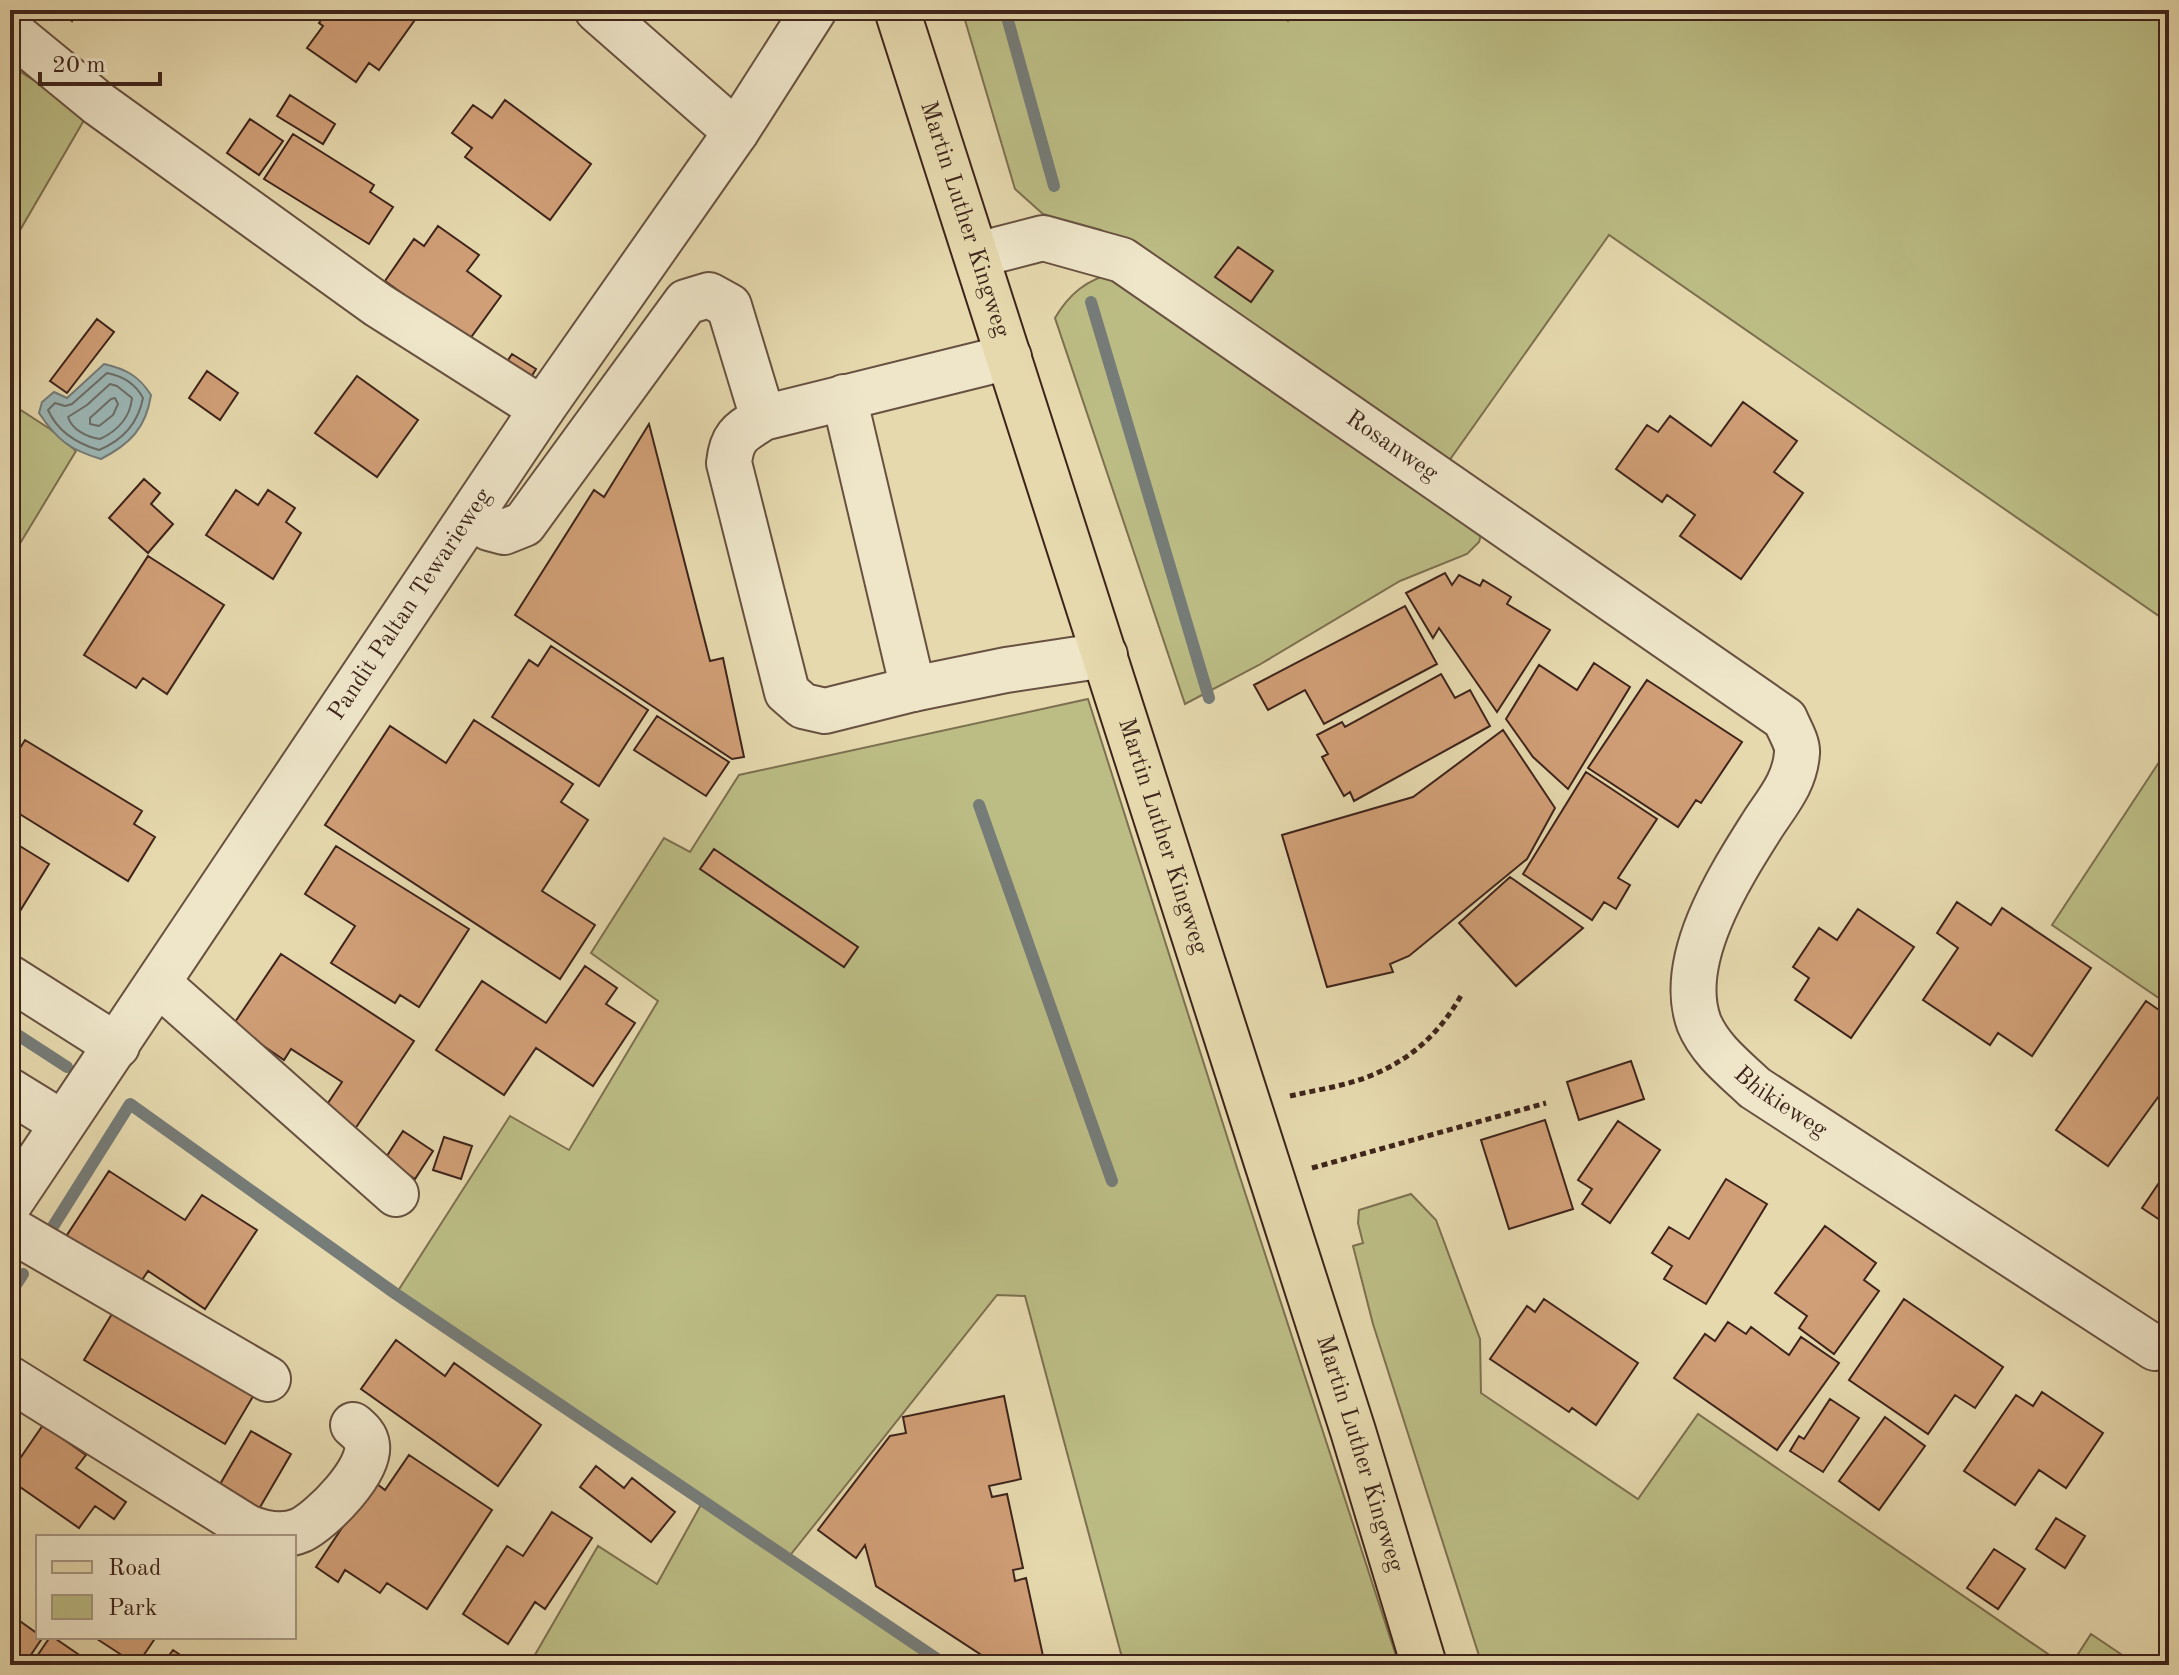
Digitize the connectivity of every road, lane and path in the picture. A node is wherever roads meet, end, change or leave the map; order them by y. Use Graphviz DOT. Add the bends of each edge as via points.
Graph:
graph roads {
  1 [pos="597,10"];
  2 [pos="814,10"];
  3 [pos="897,10"];
  4 [pos="10,31"];
  5 [pos="736,132"];
  6 [pos="977,255"];
  7 [pos="1009,357"];
  8 [pos="844,397"];
  9 [pos="542,409"];
  10 [pos="763,418"];
  11 [pos="471,517"];
  12 [pos="1105,655"];
  13 [pos="913,689"];
  14 [pos="1785,719"];
  15 [pos="10,978"];
  16 [pos="159,984"];
  17 [pos="1462,994"];
  18 [pos="117,1046"];
  19 [pos="10,1091"];
  20 [pos="1289,1096"];
  21 [pos="1546,1103"];
  22 [pos="62,1123"];
  23 [pos="1311,1168"];
  24 [pos="396,1194"];
  25 [pos="10,1203"];
  26 [pos="10,1229"];
  27 [pos="2155,1348"];
  28 [pos="10,1379"];
  29 [pos="268,1379"];
  30 [pos="353,1425"];
  31 [pos="1424,1665"];
  1 -- 5 [label="street"];
  2 -- 5 [label="street, Pandit Paltan Tewarieweg"];
  3 -- 6 [label="main road, Martin Luther Kingweg"];
  4 -- 9 [label="street" via="99,104 378,305"];
  5 -- 9 [label="street, Pandit Paltan Tewarieweg"];
  6 -- 7 [label="main road, Martin Luther Kingweg"];
  6 -- 14 [label="street, Rosanweg" via="1043,238 1122,260"];
  7 -- 8 [label="street"];
  7 -- 12 [label="main road, Martin Luther Kingweg"];
  8 -- 10 [label="street"];
  8 -- 13 [label="street"];
  9 -- 11 [label="street, Pandit Paltan Tewarieweg"];
  10 -- 11 [label="street" via="729,306 709,295 686,302 524,524 504,532"];
  10 -- 13 [label="street" via="739,434 729,463 787,692 803,706 825,711"];
  11 -- 16 [label="street, Pandit Paltan Tewarieweg"];
  12 -- 13 [label="street"];
  12 -- 31 [label="main road, Martin Luther Kingweg"];
  14 -- 27 [label="street, Bhikieweg" via="1798,750 1790,784 1725,887 1700,948 1692,990 1710,1043 1755,1088"];
  15 -- 18 [label="street"];
  16 -- 18 [label="street, Pandit Paltan Tewarieweg"];
  16 -- 24 [label="street"];
  17 -- 20 [label="path" via="1430,1040 1388,1066 1369,1077"];
  18 -- 22 [label="street, Pandit Paltan Tewarieweg"];
  19 -- 22 [label="street"];
  21 -- 23 [label="path"];
  22 -- 25 [label="street, Pandit Paltan Tewarieweg"];
  26 -- 29 [label="street"];
  28 -- 30 [label="street" via="247,1527 274,1535 301,1530 353,1480 368,1447"];
}
